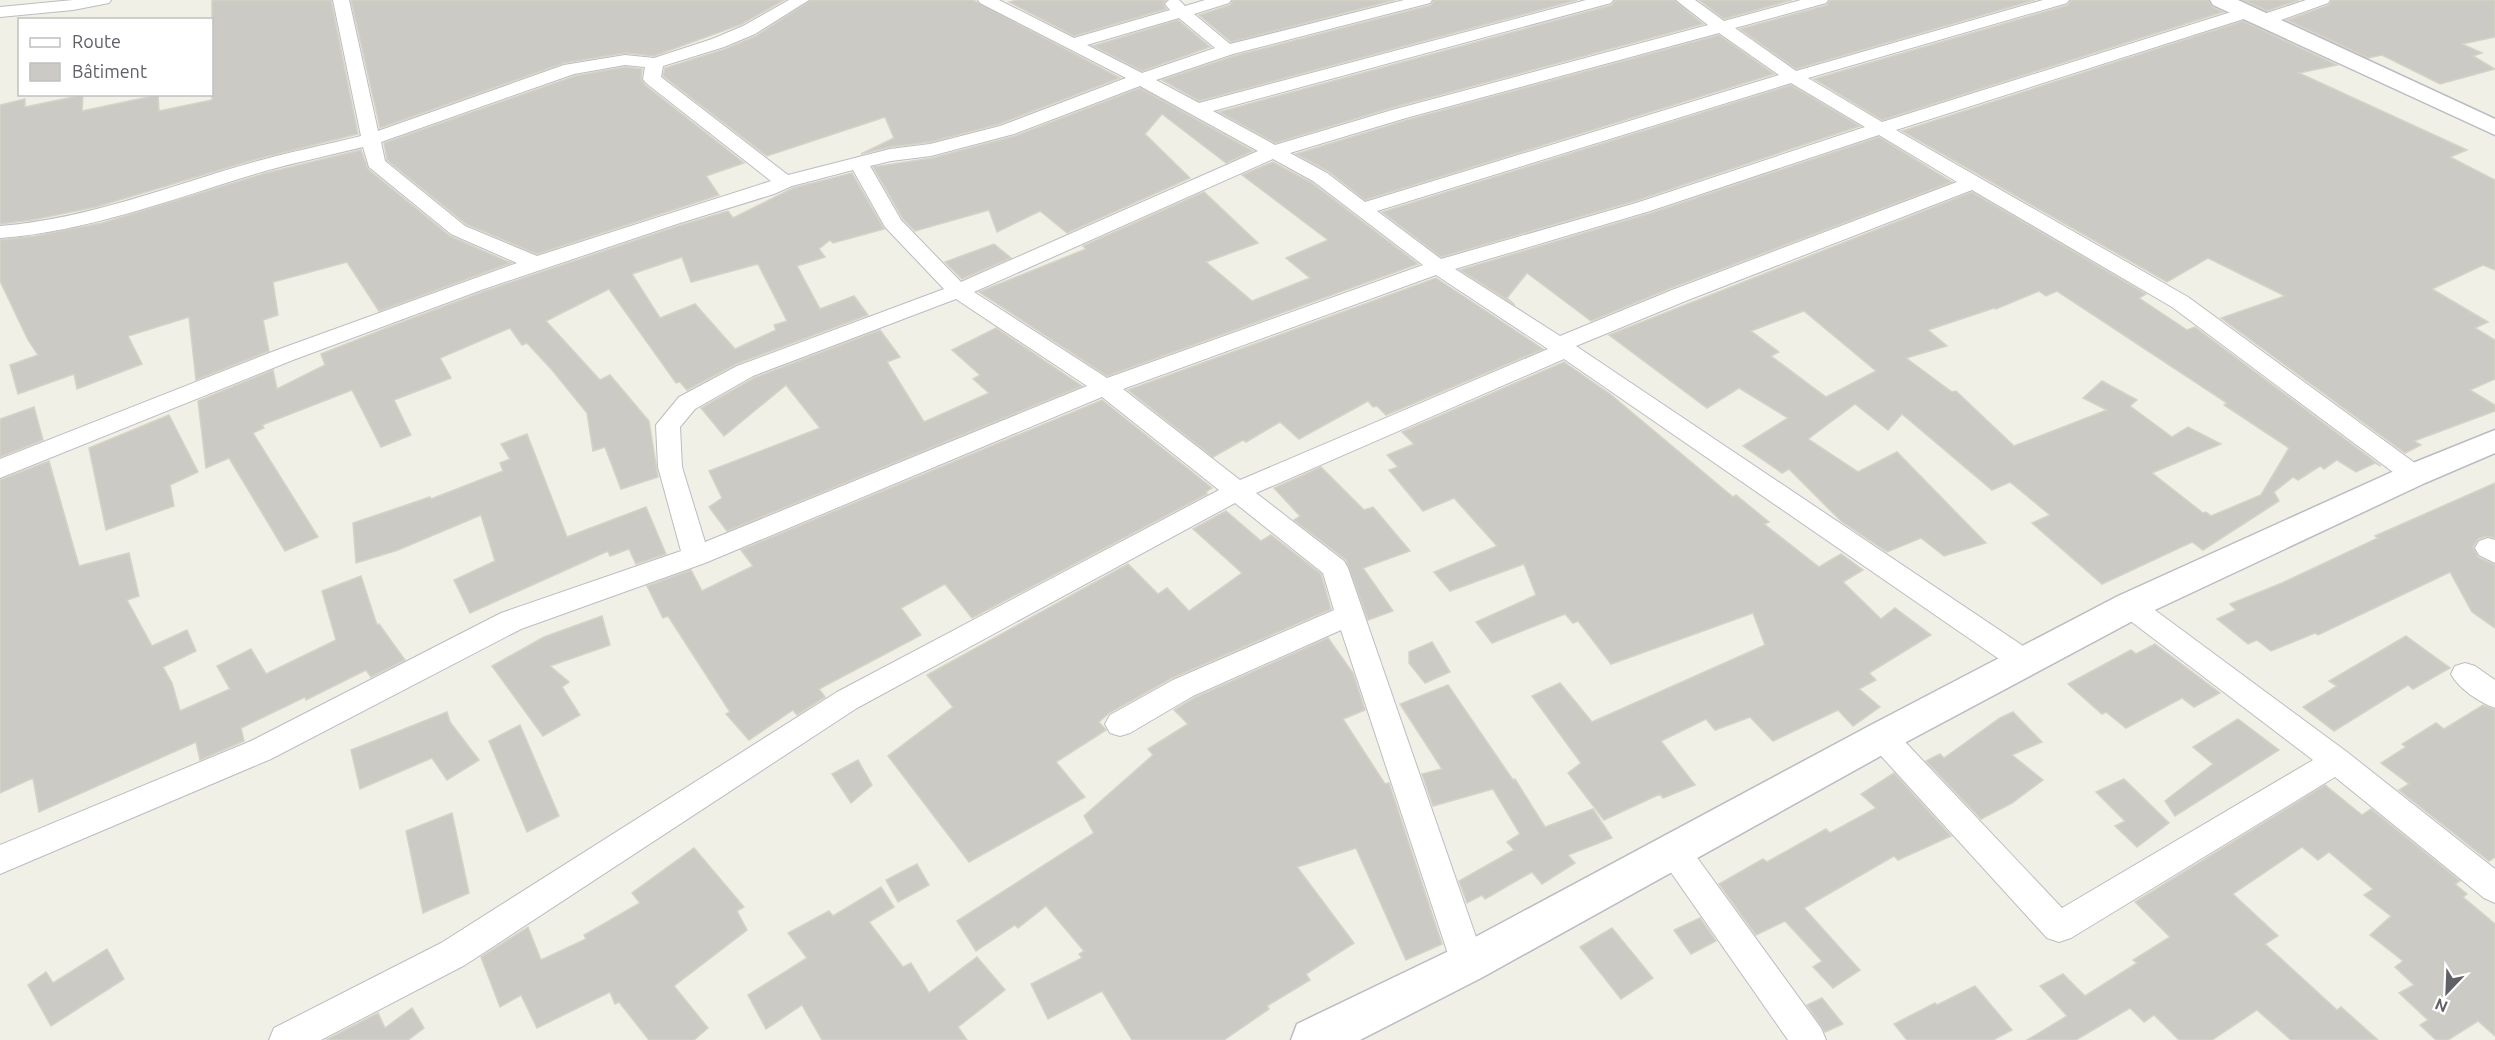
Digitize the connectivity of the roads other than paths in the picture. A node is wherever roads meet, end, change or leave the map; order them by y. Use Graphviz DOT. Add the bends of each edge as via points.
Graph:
graph roads {
  1 [pos="103,0"];
  2 [pos="341,0"];
  3 [pos="801,0"];
  4 [pos="986,0"];
  5 [pos="1168,0"];
  6 [pos="1223,0"];
  7 [pos="1424,0"];
  8 [pos="1605,0"];
  9 [pos="1684,0"];
  10 [pos="1821,0"];
  11 [pos="2061,0"];
  12 [pos="2222,0"];
  13 [pos="2322,0"];
  14 [pos="1183,11"];
  15 [pos="0,12"];
  16 [pos="2256,16"];
  17 [pos="1721,28"];
  18 [pos="1072,44"];
  19 [pos="1227,50"];
  20 [pos="655,63"];
  21 [pos="1793,77"];
  22 [pos="1141,79"];
  23 [pos="1198,109"];
  24 [pos="2495,128"];
  25 [pos="1879,129"];
  26 [pos="370,140"];
  27 [pos="1272,152"];
  28 [pos="859,162"];
  29 [pos="785,182"];
  30 [pos="1973,183"];
  31 [pos="1363,208"];
  32 [pos="0,232"];
  33 [pos="536,263"];
  34 [pos="1438,267"];
  35 [pos="958,291"];
  36 [pos="1563,347"];
  37 [pos="1105,387"];
  38 [pos="2495,441"];
  39 [pos="0,469"];
  40 [pos="2414,475"];
  41 [pos="1239,490"];
  42 [pos="696,556"];
  43 [pos="2130,606"];
  44 [pos="1349,615"];
  45 [pos="2025,662"];
  46 [pos="2465,674"];
  47 [pos="2495,696"];
  48 [pos="1120,724"];
  49 [pos="1882,737"];
  50 [pos="2337,761"];
  51 [pos="1674,851"];
  52 [pos="0,860"];
  53 [pos="2495,888"];
  54 [pos="1468,963"];
  55 [pos="286,1040"];
  56 [pos="1313,1040"];
  57 [pos="1809,1040"];
  1 -- 15 [label="street"];
  2 -- 26 [label="street"];
  3 -- 20 [label="street" via="718,44"];
  4 -- 18 [label="street"];
  5 -- 14 [label="street"];
  6 -- 14 [label="street"];
  7 -- 19 [label="street"];
  8 -- 23 [label="street"];
  9 -- 17 [label="street"];
  10 -- 17 [label="street"];
  11 -- 21 [label="street"];
  12 -- 16 [label="main road"];
  13 -- 16 [label="street"];
  14 -- 18 [label="street"];
  14 -- 19 [label="street"];
  16 -- 24 [label="main road"];
  16 -- 25 [label="street"];
  17 -- 21 [label="street"];
  17 -- 27 [label="street"];
  18 -- 22 [label="street"];
  19 -- 22 [label="street"];
  20 -- 26 [label="street" via="625,60 570,69"];
  20 -- 29 [label="street" via="652,80"];
  21 -- 25 [label="street"];
  21 -- 31 [label="street"];
  22 -- 23 [label="street"];
  22 -- 28 [label="street" via="1007,130 931,150"];
  23 -- 27 [label="street"];
  25 -- 30 [label="street"];
  25 -- 34 [label="street" via="1643,207"];
  26 -- 32 [label="street" via="261,166 111,213"];
  26 -- 33 [label="street" via="376,163 458,230"];
  27 -- 31 [label="street" via="1320,177"];
  27 -- 35 [label="street"];
  28 -- 29 [label="street"];
  28 -- 35 [label="street" via="892,223"];
  29 -- 33 [label="street"];
  30 -- 36 [label="street" via="1680,295"];
  30 -- 40 [label="street" via="2180,302"];
  31 -- 34 [label="street"];
  33 -- 39 [label="street" via="239,371"];
  34 -- 36 [label="street"];
  34 -- 37 [label="street"];
  35 -- 37 [label="street"];
  35 -- 42 [label="street" via="745,371 687,403 668,425 670,467"];
  36 -- 41 [label="street"];
  36 -- 45 [label="street"];
  37 -- 41 [label="street"];
  37 -- 42 [label="street"];
  38 -- 40 [label="main road"];
  40 -- 43 [label="main road"];
  41 -- 44 [label="street" via="1335,568"];
  41 -- 55 [label="street" via="847,700 453,954"];
  42 -- 52 [label="street" via="511,621 261,750"];
  43 -- 45 [label="main road"];
  43 -- 50 [label="street"];
  44 -- 48 [label="street" via="1183,688"];
  44 -- 54 [label="street"];
  45 -- 49 [label="main road"];
  46 -- 47 [label="street"];
  49 -- 50 [label="street" via="2059,927"];
  49 -- 51 [label="main road"];
  50 -- 53 [label="street"];
  51 -- 54 [label="main road"];
  51 -- 57 [label="street"];
  54 -- 56 [label="main road"];
}
